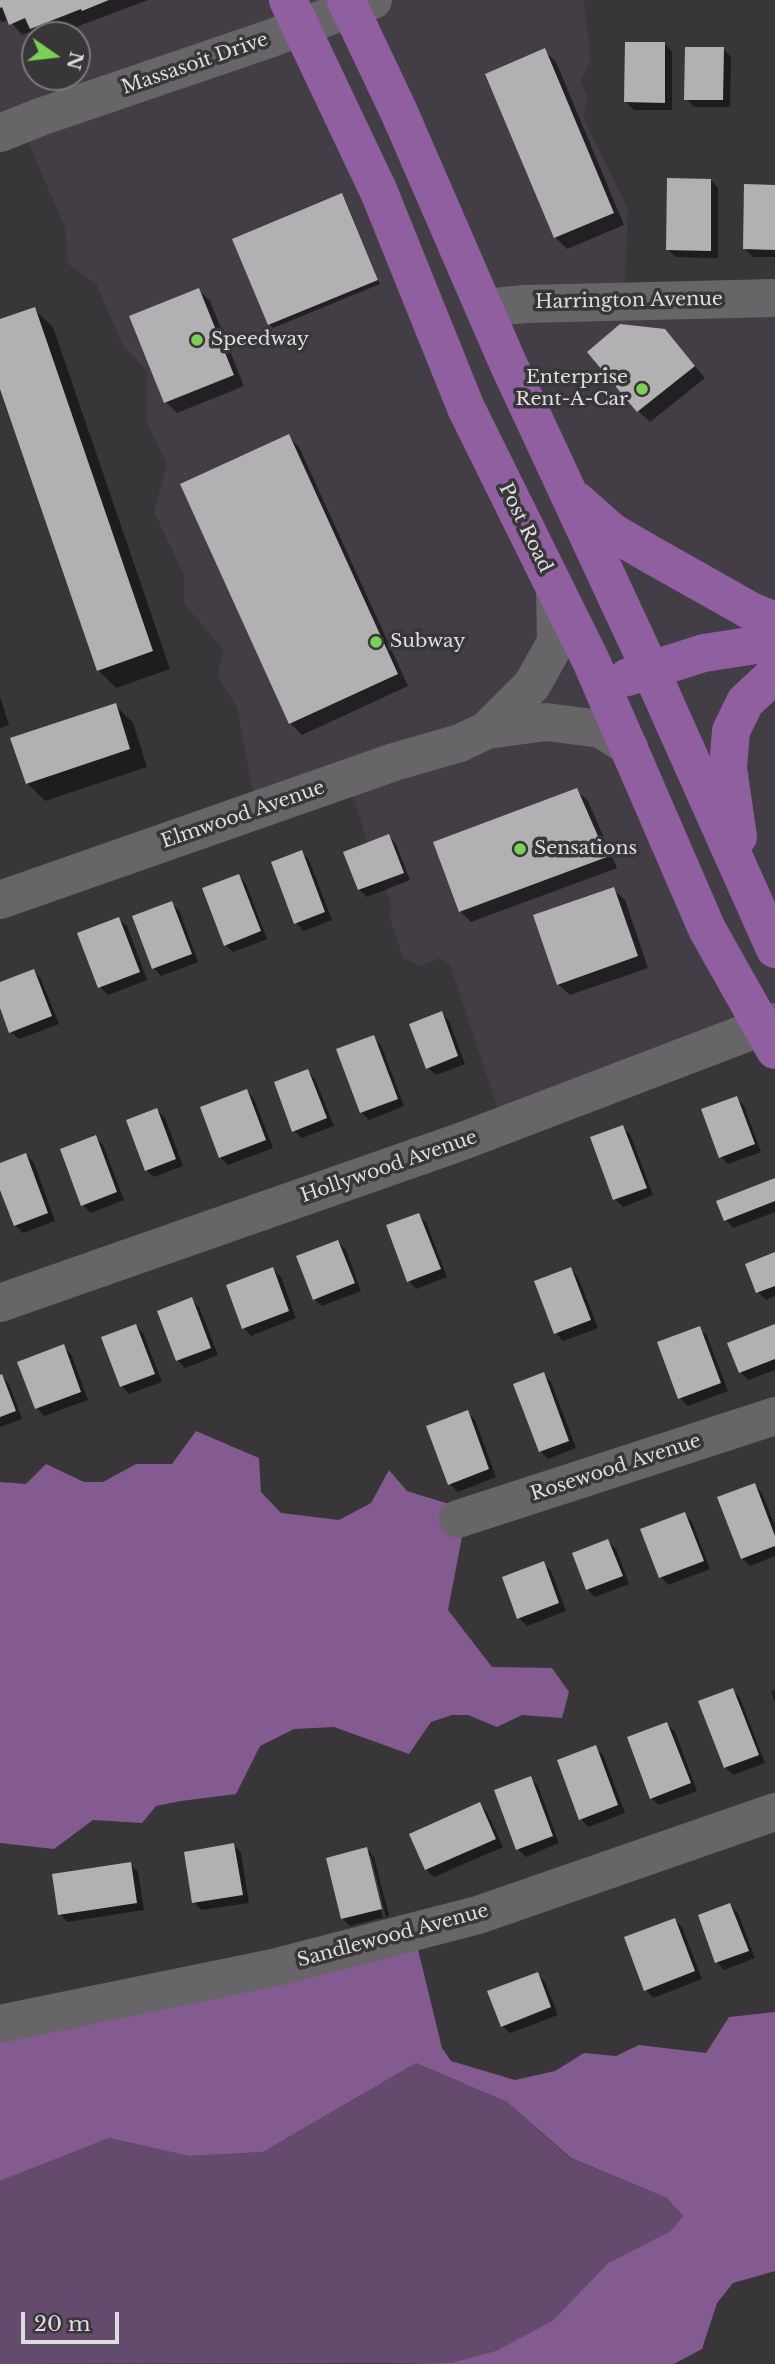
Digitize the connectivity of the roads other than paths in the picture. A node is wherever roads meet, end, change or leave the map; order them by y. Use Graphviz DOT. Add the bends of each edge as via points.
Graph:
graph roads {
  1 [pos="356,2"];
  2 [pos="294,13"];
  3 [pos="0,134"];
  4 [pos="775,298"];
  5 [pos="484,308"];
  6 [pos="570,496"];
  7 [pos="555,588"];
  8 [pos="775,621"];
  9 [pos="775,642"];
  10 [pos="650,669"];
  11 [pos="775,674"];
  12 [pos="603,686"];
  13 [pos="486,730"];
  14 [pos="629,747"];
  15 [pos="743,881"];
  16 [pos="0,900"];
  17 [pos="775,949"];
  18 [pos="771,1033"];
  19 [pos="0,1303"];
  20 [pos="775,1416"];
  21 [pos="458,1519"];
  22 [pos="775,1812"];
  23 [pos="0,2024"];
  1 -- 2 [label="street, Massasoit Drive"];
  1 -- 5 [label="main road"];
  2 -- 3 [label="street, Massasoit Drive" via="269,39"];
  2 -- 7 [label="main road, Post Road" via="379,192 466,408"];
  4 -- 5 [label="street, Harrington Avenue"];
  5 -- 6 [label="main road"];
  6 -- 8 [label="main road" via="612,532"];
  6 -- 10 [label="main road"];
  7 -- 12 [label="main road, Post Road"];
  7 -- 13 [label="street, Elmwood Avenue" via="556,642 532,685"];
  9 -- 10 [label="main road" via="705,653"];
  10 -- 12 [label="main road"];
  10 -- 15 [label="main road"];
  11 -- 15 [label="main road" via="745,702 731,730 728,768"];
  12 -- 14 [label="main road, Post Road"];
  13 -- 14 [label="street, Elmwood Avenue" via="546,722 601,729"];
  13 -- 16 [label="street, Elmwood Avenue" via="460,743"];
  14 -- 18 [label="main road, Post Road" via="707,929"];
  15 -- 17 [label="main road"];
  18 -- 19 [label="street, Hollywood Avenue"];
  20 -- 21 [label="street, Rosewood Avenue"];
  22 -- 23 [label="street, Sandlewood Avenue" via="478,1915 277,1967"];
}
